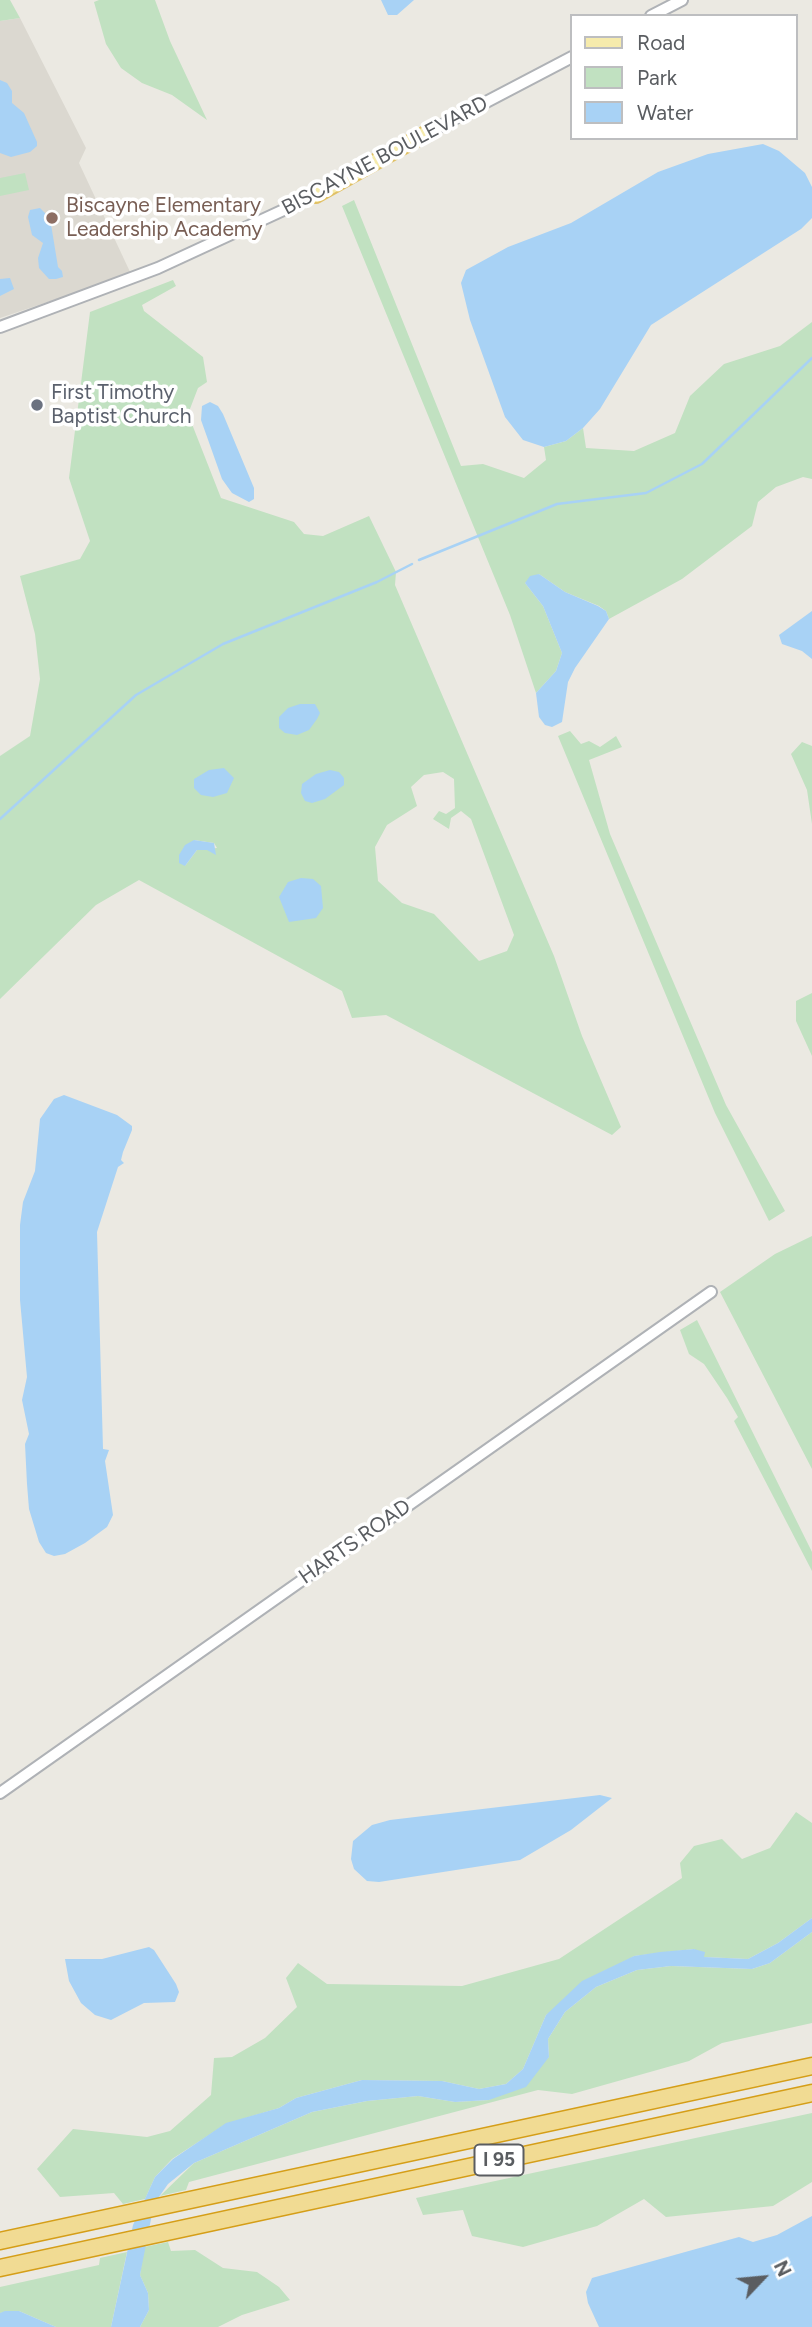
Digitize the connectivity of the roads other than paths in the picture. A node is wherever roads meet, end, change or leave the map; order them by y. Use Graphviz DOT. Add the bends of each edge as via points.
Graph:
graph roads {
  1 [pos="682,0"];
  2 [pos="655,14"];
  3 [pos="570,58"];
  4 [pos="427,133"];
  5 [pos="316,195"];
  6 [pos="0,327"];
  7 [pos="711,1292"];
  8 [pos="0,1793"];
  9 [pos="812,2066"];
  10 [pos="812,2093"];
  11 [pos="0,2241"];
  12 [pos="0,2268"];
  1 -- 2 [label="street"];
  3 -- 4 [label="street, BISCAYNE BOULEVARD"];
  4 -- 5 [label="main road, BISCAYNE BOULEVARD"];
  5 -- 6 [label="street, BISCAYNE BOULEVARD" via="158,268"];
  7 -- 8 [label="street, HARTS ROAD"];
  9 -- 11 [label="highway, I 95"];
  10 -- 12 [label="highway, I 95"];
}
